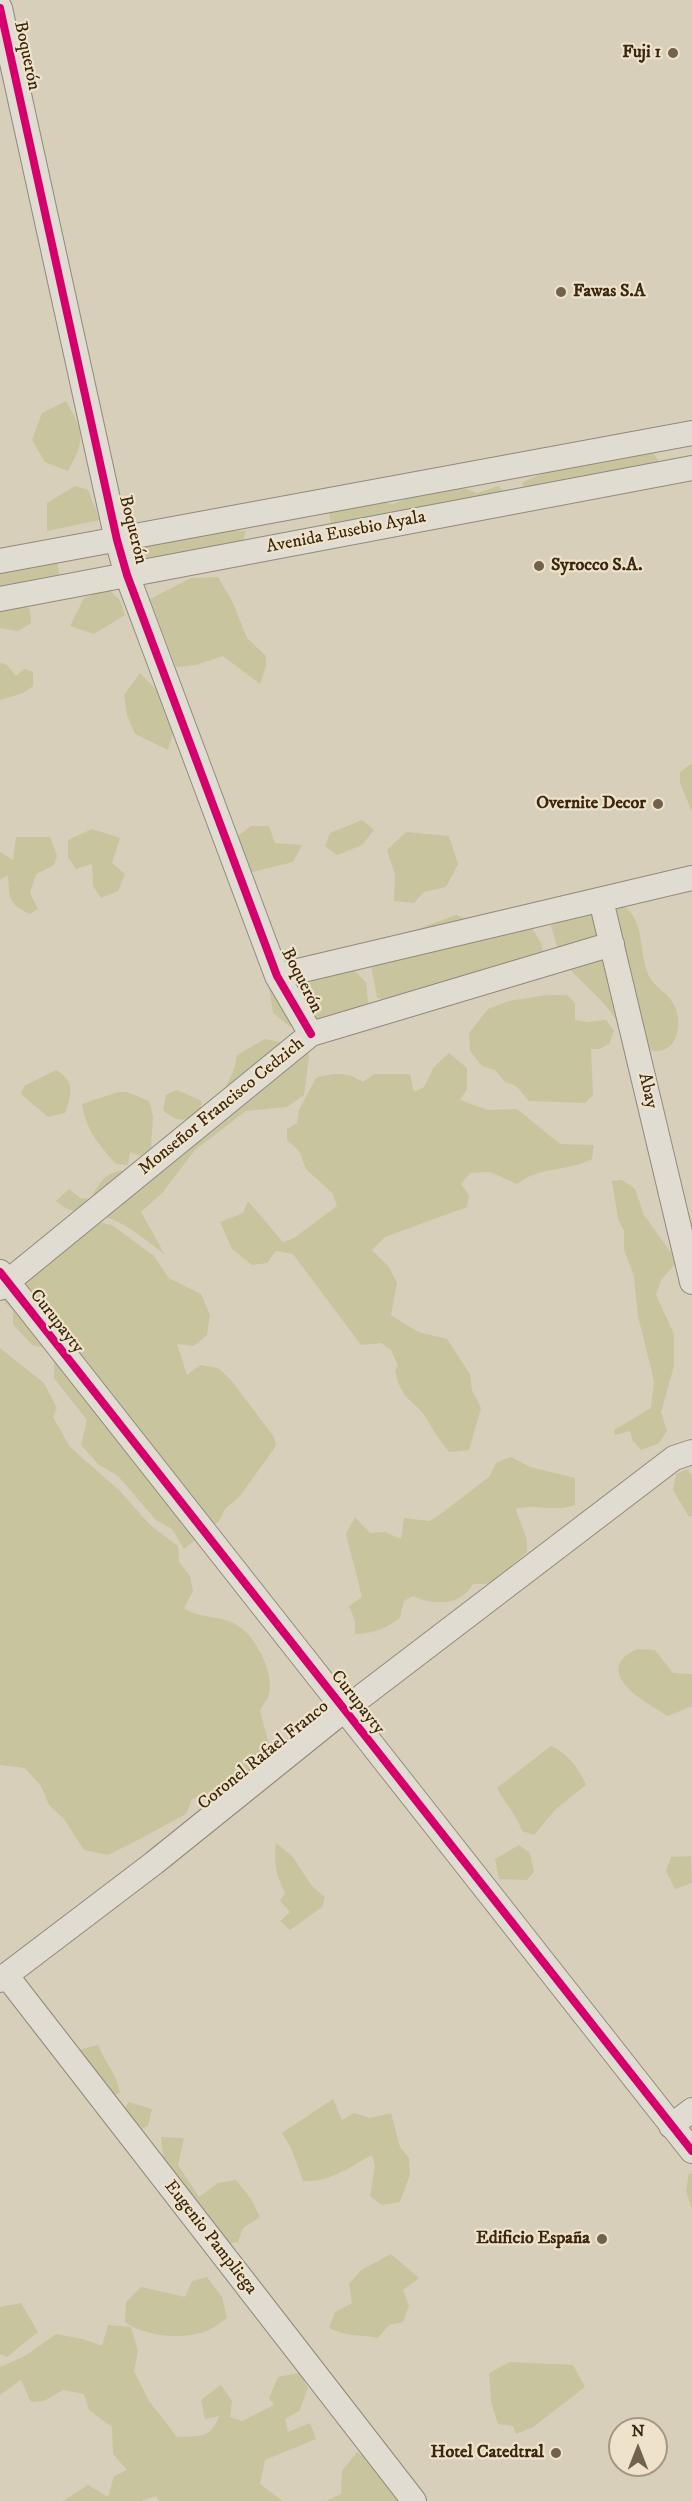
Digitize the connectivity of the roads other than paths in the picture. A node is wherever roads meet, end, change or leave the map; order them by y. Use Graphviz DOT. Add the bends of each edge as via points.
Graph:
graph roads {
  1 [pos="0,9"];
  2 [pos="692,433"];
  3 [pos="692,468"];
  4 [pos="117,540"];
  5 [pos="0,561"];
  6 [pos="127,575"];
  7 [pos="0,599"];
  8 [pos="692,878"];
  9 [pos="601,900"];
  10 [pos="612,944"];
  11 [pos="277,976"];
  12 [pos="311,1034"];
  13 [pos="2,1281"];
  14 [pos="692,1282"];
  15 [pos="692,1452"];
  16 [pos="344,1710"];
  17 [pos="3,1977"];
  18 [pos="692,2110"];
  19 [pos="671,2126"];
  20 [pos="692,2151"];
  21 [pos="414,2501"];
  1 -- 4 [label="street, Boquerón"];
  2 -- 4 [label="street, Avenida Eusebio Ayala"];
  3 -- 6 [label="street, Avenida Eusebio Ayala"];
  4 -- 5 [label="street, Avenida Eusebio Ayala"];
  4 -- 6 [label="street, Boquerón"];
  6 -- 7 [label="street, Avenida Eusebio Ayala"];
  6 -- 11 [label="street, Boquerón"];
  8 -- 9 [label="street"];
  9 -- 10 [label="street, Abay"];
  9 -- 11 [label="street"];
  10 -- 12 [label="street, Monseñor Francisco Cedzich"];
  10 -- 14 [label="street, Abay"];
  11 -- 12 [label="street, Boquerón"];
  12 -- 13 [label="street, Monseñor Francisco Cedzich"];
  13 -- 16 [label="street, Curupayty"];
  15 -- 16 [label="street, Coronel Rafael Franco" via="674,1458"];
  16 -- 17 [label="street, Coronel Rafael Franco" via="154,1863"];
  16 -- 19 [label="street, Curupayty"];
  17 -- 21 [label="street, Eugenio Pampliega"];
  18 -- 19 [label="street"];
  19 -- 20 [label="street, Curupayty"];
}
